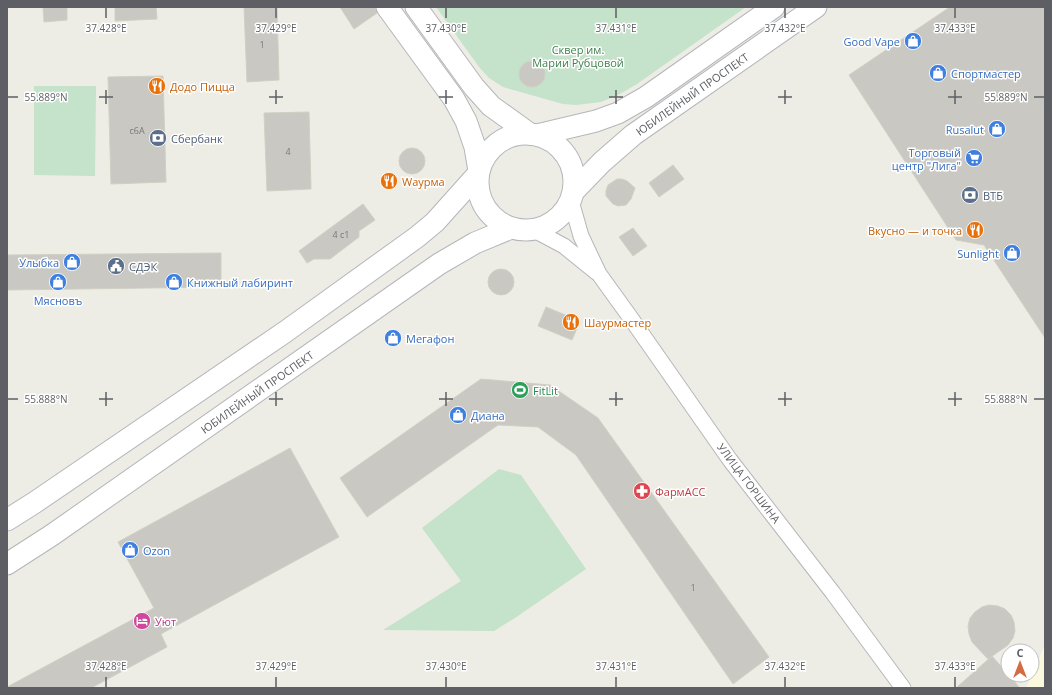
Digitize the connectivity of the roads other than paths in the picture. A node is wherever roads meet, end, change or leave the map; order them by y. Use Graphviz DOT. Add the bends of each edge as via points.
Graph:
graph roads {
  1 [pos="387,7"];
  2 [pos="416,7"];
  3 [pos="774,7"];
  4 [pos="816,7"];
  5 [pos="533,134"];
  6 [pos="479,172"];
  7 [pos="573,195"];
  8 [pos="511,228"];
  9 [pos="534,230"];
  10 [pos="599,274"];
  11 [pos="7,520"];
  12 [pos="7,564"];
  13 [pos="903,688"];
  1 -- 6 [label="main road, ЮБИЛЕЙНЫЙ ПРОСПЕКТ" via="454,99 466,121"];
  2 -- 5 [label="main road" via="478,92 491,106"];
  3 -- 5 [label="main road" via="646,97 618,113 596,121"];
  4 -- 7 [label="main road, ЮБИЛЕЙНЫЙ ПРОСПЕКТ" via="633,135 602,162"];
  5 -- 6 [label="main road" via="511,136 499,142 482,161"];
  5 -- 7 [label="main road" via="548,139 567,155 575,178"];
  6 -- 8 [label="main road, ЮБИЛЕЙНЫЙ ПРОСПЕКТ" via="478,187 487,212"];
  6 -- 11 [label="main road" via="435,222 418,237 285,332"];
  7 -- 9 [label="main road, ЮБИЛЕЙНЫЙ ПРОСПЕКТ" via="566,211 558,219"];
  7 -- 10 [label="street, УЛИЦА ГОРШИНА" via="581,236"];
  8 -- 9 [label="main road, ЮБИЛЕЙНЫЙ ПРОСПЕКТ" via="521,231"];
  8 -- 12 [label="main road, ЮБИЛЕЙНЫЙ ПРОСПЕКТ" via="475,243 439,264"];
  9 -- 10 [label="street, УЛИЦА ГОРШИНА" via="564,246"];
  10 -- 13 [label="street, УЛИЦА ГОРШИНА" via="730,460"];
}
